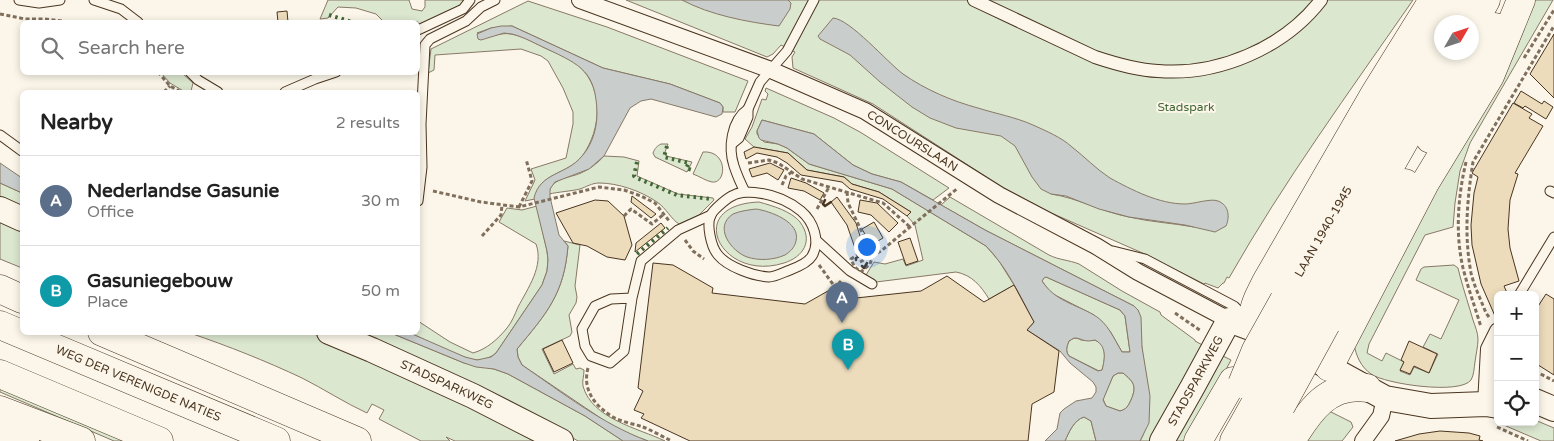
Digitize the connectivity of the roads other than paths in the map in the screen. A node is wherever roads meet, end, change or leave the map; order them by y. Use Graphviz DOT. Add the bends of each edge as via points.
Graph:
graph roads {
  1 [pos="19,0"];
  2 [pos="60,0"];
  3 [pos="94,0"];
  4 [pos="470,0"];
  5 [pos="494,0"];
  6 [pos="580,0"];
  7 [pos="814,0"];
  8 [pos="974,0"];
  9 [pos="1321,0"];
  10 [pos="1433,0"];
  11 [pos="1456,0"];
  12 [pos="1486,0"];
  13 [pos="1510,0"];
  14 [pos="1521,0"];
  15 [pos="1447,15"];
  16 [pos="1478,15"];
  17 [pos="135,20"];
  18 [pos="420,29"];
  19 [pos="1434,41"];
  20 [pos="1450,60"];
  21 [pos="771,70"];
  22 [pos="193,75"];
  23 [pos="327,75"];
  24 [pos="215,90"];
  25 [pos="290,90"];
  26 [pos="0,135"];
  27 [pos="20,150"];
  28 [pos="420,181"];
  29 [pos="745,192"];
  30 [pos="0,209"];
  31 [pos="711,215"];
  32 [pos="20,218"];
  33 [pos="1554,237"];
  34 [pos="816,240"];
  35 [pos="1096,246"];
  36 [pos="872,284"];
  37 [pos="0,289"];
  38 [pos="1521,291"];
  39 [pos="20,298"];
  40 [pos="632,298"];
  41 [pos="1306,312"];
  42 [pos="1229,320"];
  43 [pos="1494,324"];
  44 [pos="0,325"];
  45 [pos="20,333"];
  46 [pos="24,335"];
  47 [pos="109,335"];
  48 [pos="336,335"];
  49 [pos="1258,341"];
  50 [pos="0,374"];
  51 [pos="1357,382"];
  52 [pos="1254,392"];
  53 [pos="1492,403"];
  54 [pos="1539,403"];
  55 [pos="1554,409"];
  56 [pos="0,410"];
  57 [pos="1539,416"];
  58 [pos="1554,420"];
  59 [pos="0,430"];
  60 [pos="25,441"];
  61 [pos="81,441"];
  62 [pos="158,441"];
  63 [pos="276,441"];
  64 [pos="357,441"];
  65 [pos="561,441"];
  66 [pos="1162,441"];
  67 [pos="1198,441"];
  68 [pos="1210,441"];
  69 [pos="1234,441"];
  70 [pos="1262,441"];
  71 [pos="1291,441"];
  72 [pos="1362,441"];
  1 -- 2 [label="lane" via="39,3"];
  3 -- 17 [label="lane" via="120,9"];
  4 -- 18 [label="lane" via="463,9"];
  5 -- 28 [label="lane" via="425,45"];
  6 -- 21 [label="street, CONCOURSLAAN"];
  7 -- 21 [label="lane" via="787,51"];
  8 -- 9 [label="street" via="1095,57 1137,69 1159,71 1204,69 1246,56 1302,21"];
  10 -- 49 [label="highway" via="1266,282 1254,312"];
  11 -- 15 [label="highway, LAAN 1940-1945"];
  12 -- 16 [label="highway"];
  13 -- 41 [label="highway" via="1381,225"];
  14 -- 51 [label="highway" via="1490,76 1425,183"];
  19 -- 41 [label="highway, LAAN 1940-1945"];
  20 -- 41 [label="highway, LAAN 1940-1945"];
  21 -- 29 [label="lane" via="760,82 740,138 733,144 734,166"];
  21 -- 35 [label="street, CONCOURSLAAN" via="865,111 999,195"];
  22 -- 24 [label="lane"];
  23 -- 25 [label="lane"];
  26 -- 27 [label="lane"];
  29 -- 31 [label="lane" via="734,195"];
  29 -- 34 [label="lane" via="761,192 779,198 801,211 812,223"];
  30 -- 32 [label="main road"];
  31 -- 34 [label="lane" via="712,244 718,255 738,270 770,277 794,269 812,256"];
  31 -- 40 [label="lane" via="678,230 641,261"];
  33 -- 38 [label="lane"];
  34 -- 36 [label="lane" via="850,271"];
  35 -- 42 [label="street, CONCOURSLAAN"];
  35 -- 49 [label="lane" via="1145,259 1234,306"];
  37 -- 39 [label="highway"];
  40 -- 40 [label="lane" via="624,351 610,363 591,356 582,330 595,306 611,299"];
  41 -- 49 [label="highway, LAAN 1940-1945, bridge"];
  41 -- 52 [label="highway, bridge"];
  42 -- 49 [label="main road"];
  42 -- 66 [label="main road, STADSPARKWEG"];
  43 -- 53 [label="street" via="1489,349"];
  44 -- 45 [label="highway, WEG DER VERENIGDE NATIES"];
  46 -- 63 [label="highway, WEG DER VERENIGDE NATIES"];
  47 -- 64 [label="highway"];
  48 -- 65 [label="main road, STADSPARKWEG" via="473,396"];
  49 -- 51 [label="main road"];
  49 -- 52 [label="highway, LAAN 1940-1945, bridge"];
  50 -- 62 [label="highway"];
  51 -- 53 [label="main road"];
  51 -- 53 [label="main road" via="1431,406"];
  51 -- 71 [label="highway" via="1356,386 1345,387 1326,397"];
  51 -- 72 [label="street" via="1381,416"];
  52 -- 67 [label="highway"];
  52 -- 68 [label="highway"];
  52 -- 69 [label="highway"];
  52 -- 70 [label="highway"];
  54 -- 55 [label="main road"];
  56 -- 61 [label="highway"];
  57 -- 58 [label="main road"];
  59 -- 60 [label="highway"];
}
